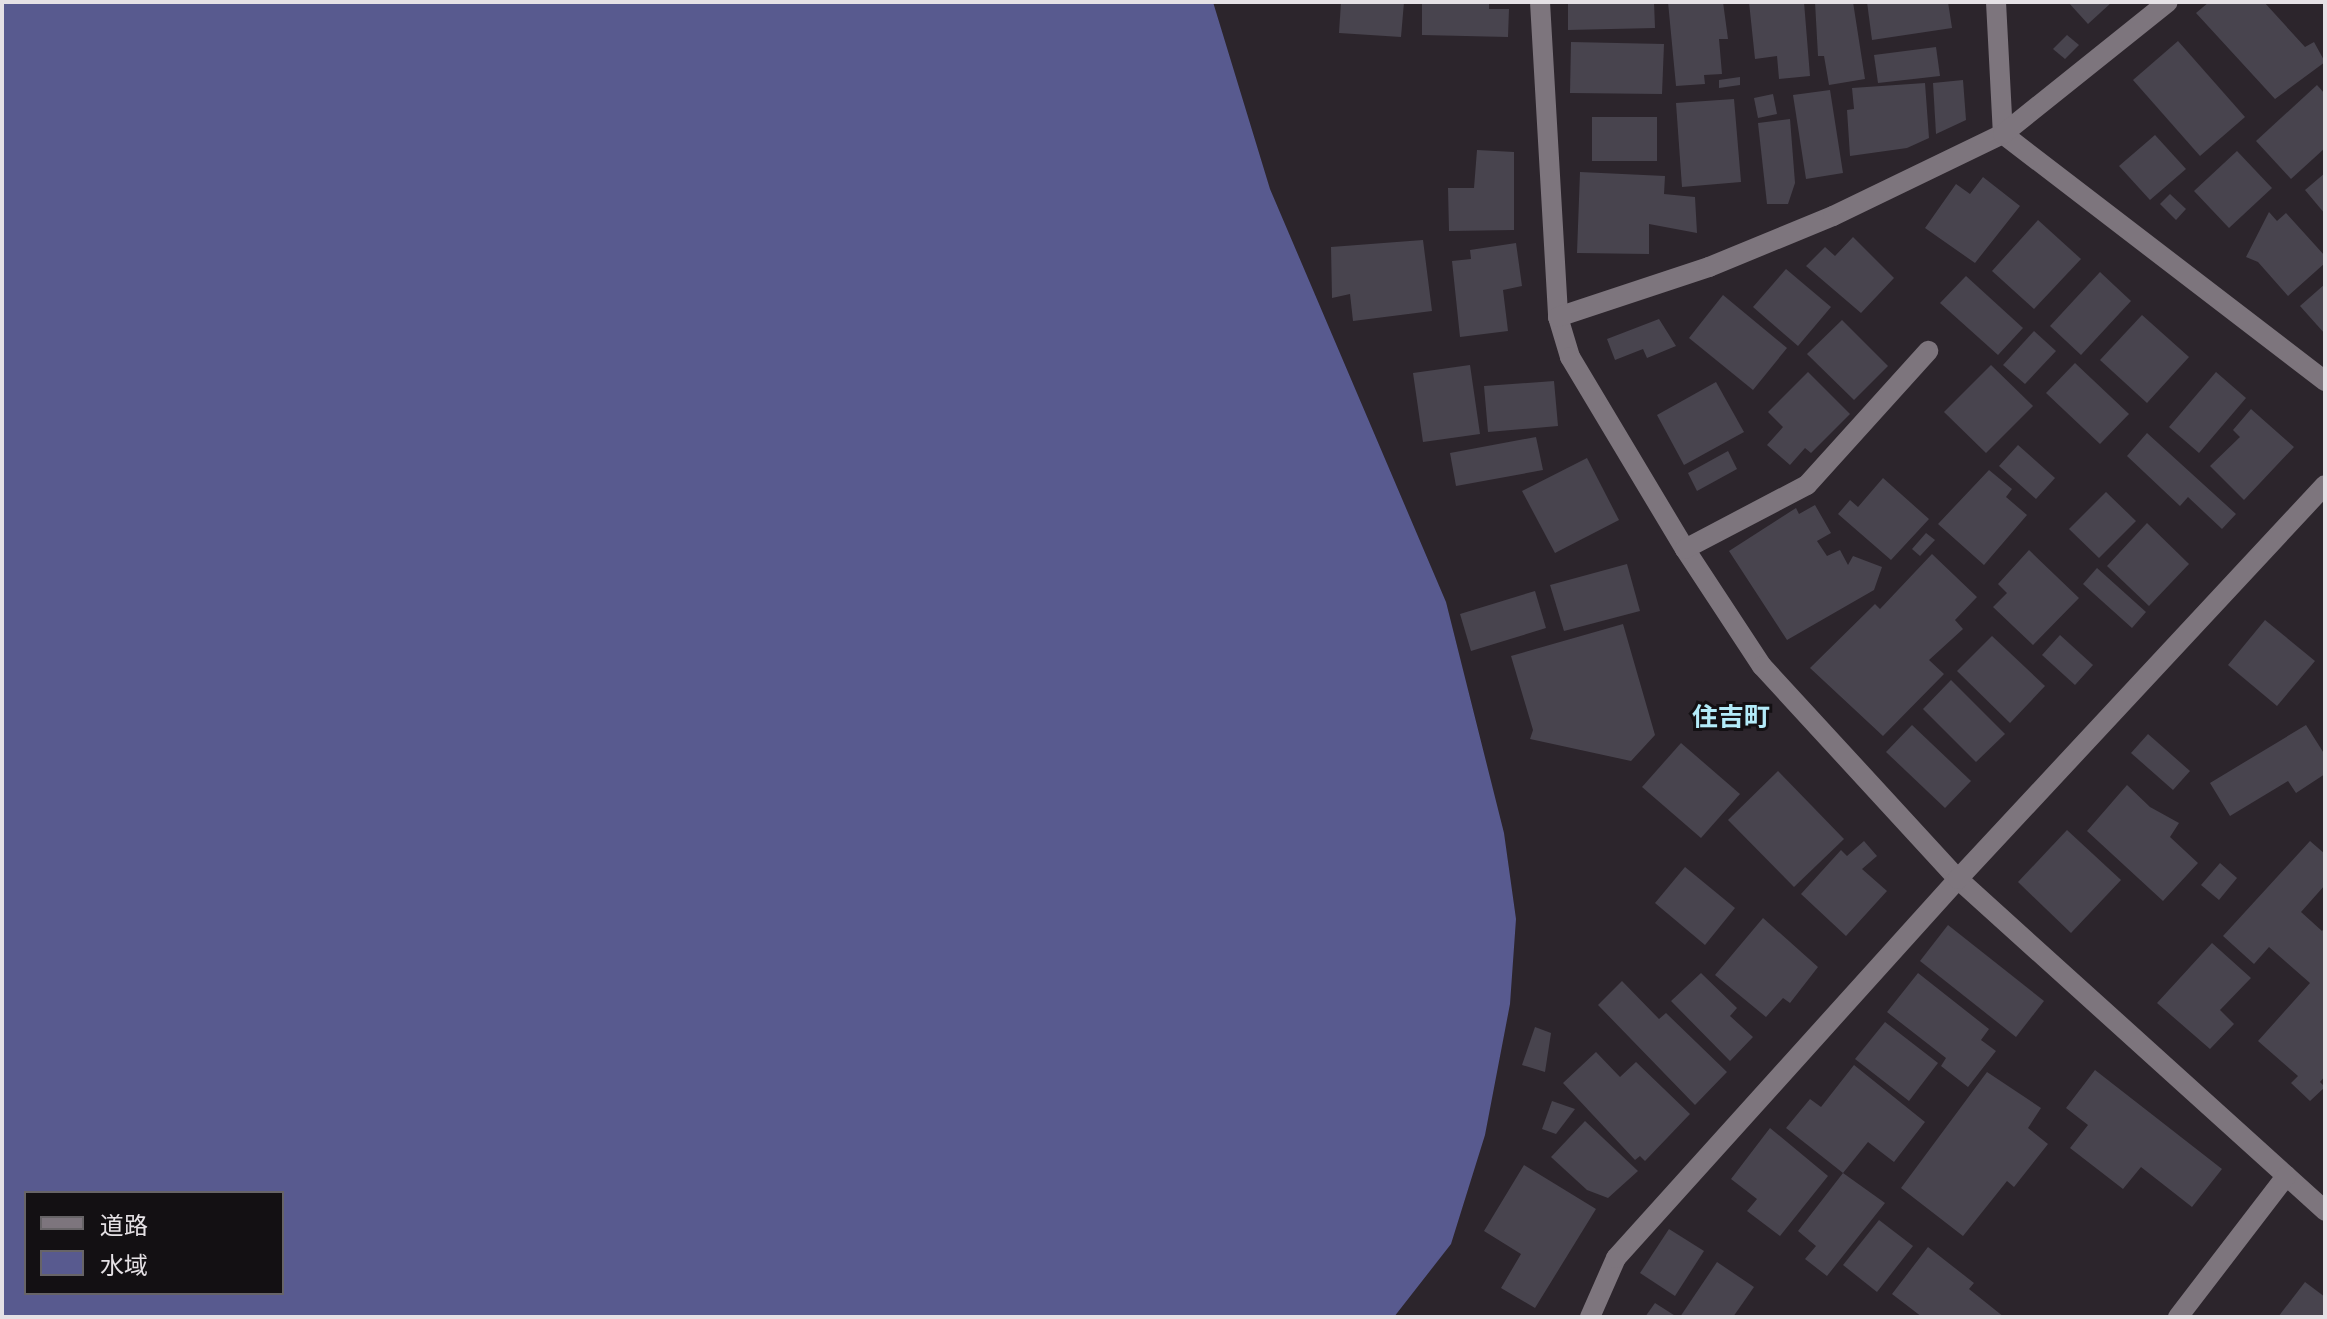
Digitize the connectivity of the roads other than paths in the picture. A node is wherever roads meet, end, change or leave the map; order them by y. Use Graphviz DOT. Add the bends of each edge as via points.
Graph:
graph roads {
  1 [pos="1540,2"];
  2 [pos="1996,2"];
  3 [pos="2168,2"];
  4 [pos="2003,134"];
  5 [pos="1558,317"];
  6 [pos="1928,351"];
  7 [pos="2325,381"];
  8 [pos="2325,485"];
  9 [pos="1685,549"];
  10 [pos="1958,879"];
  11 [pos="2286,1176"];
  12 [pos="2325,1211"];
  13 [pos="1590,1317"];
  14 [pos="2178,1317"];
  1 -- 5 [label="street"];
  2 -- 4 [label="street"];
  3 -- 4 [label="street"];
  4 -- 5 [label="street" via="1833,216 1709,267"];
  4 -- 7 [label="street"];
  5 -- 9 [label="street" via="1570,357"];
  6 -- 9 [label="street" via="1807,485"];
  8 -- 10 [label="street"];
  9 -- 10 [label="street" via="1762,666"];
  10 -- 11 [label="street"];
  10 -- 13 [label="street" via="1616,1258"];
  11 -- 12 [label="street"];
  11 -- 14 [label="street"];
}
